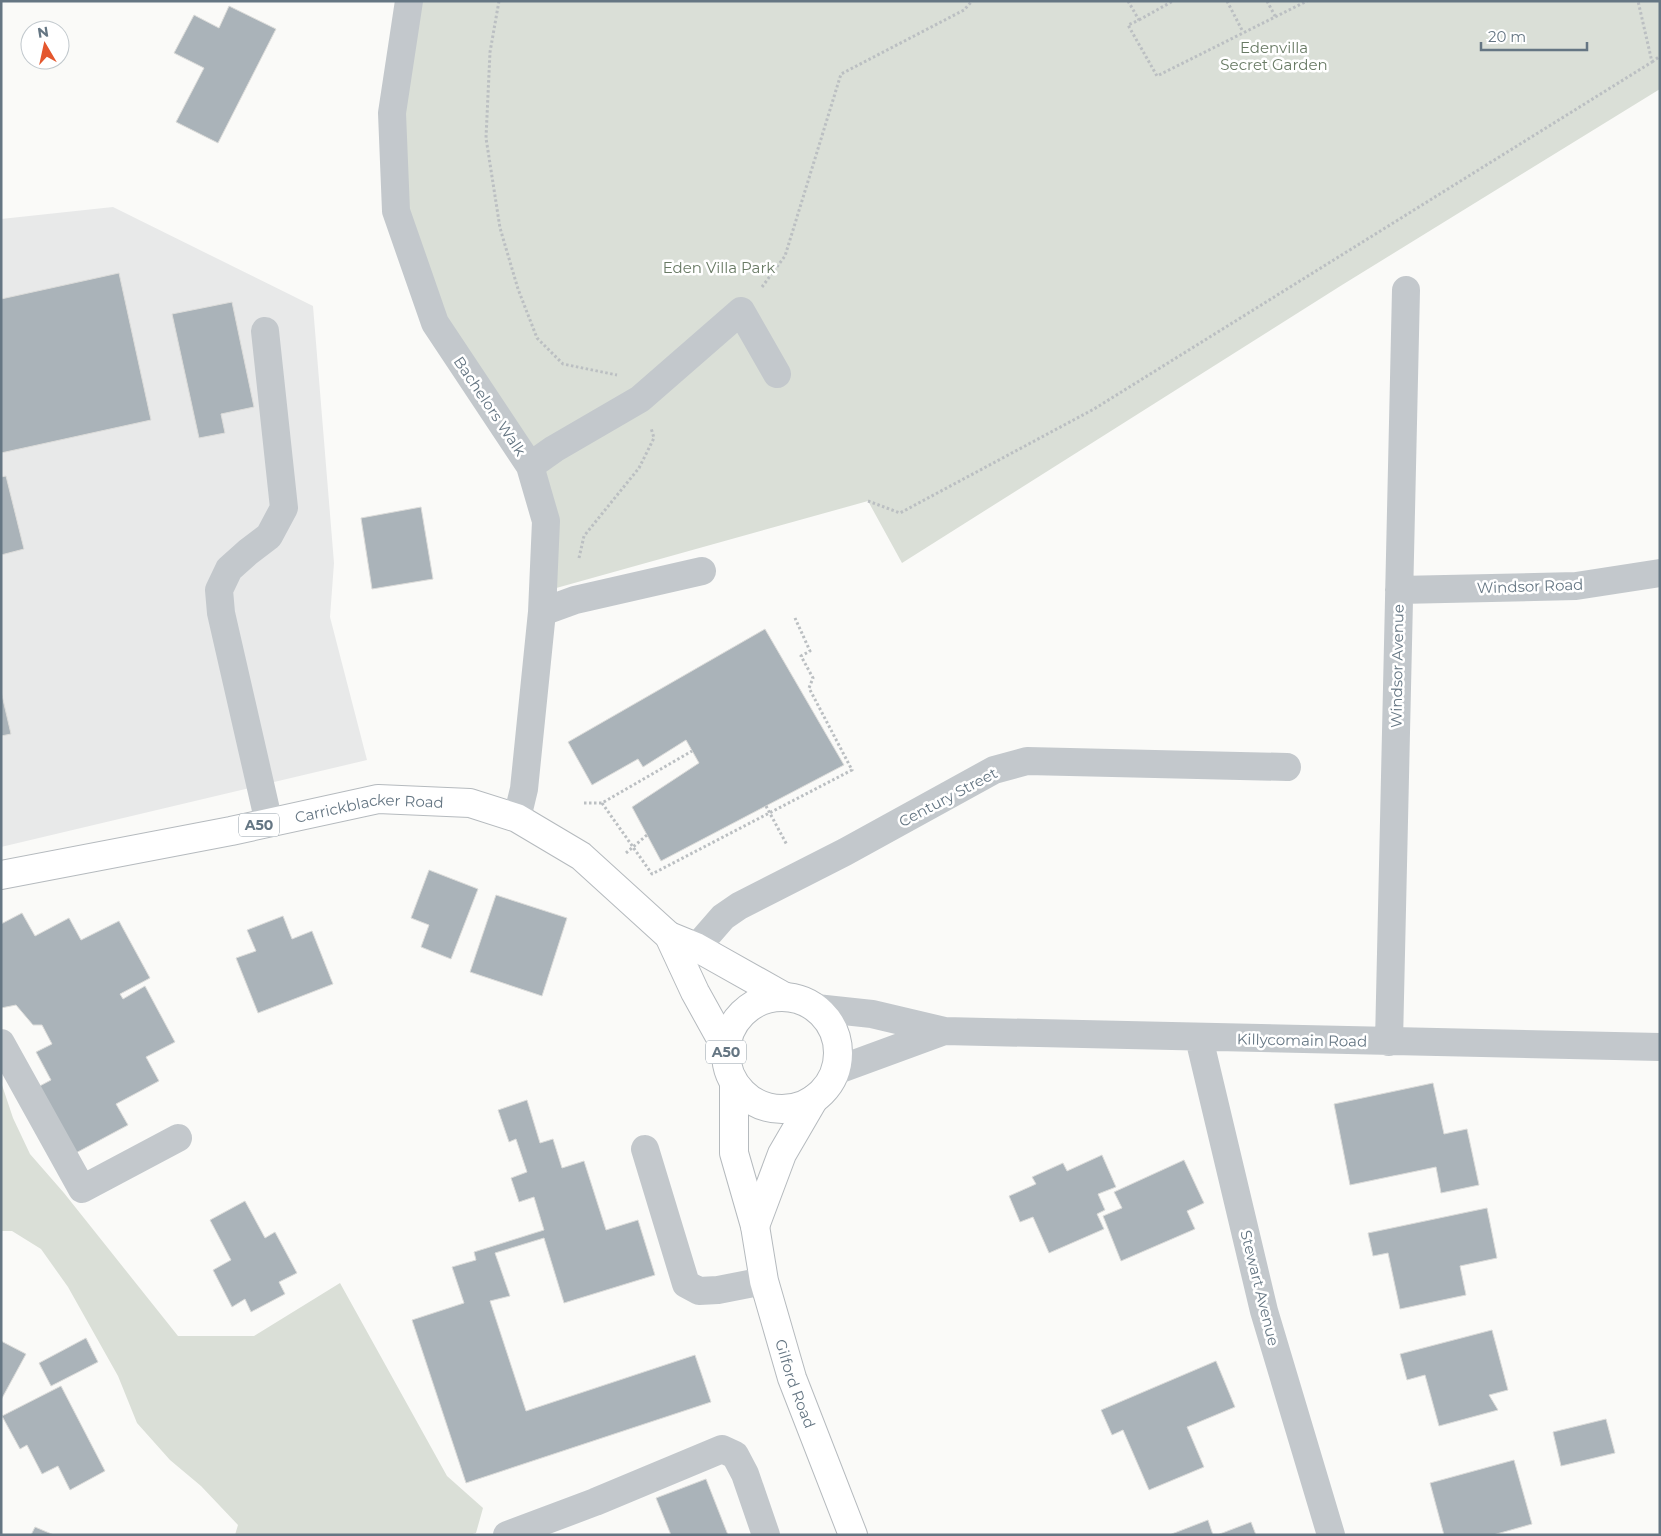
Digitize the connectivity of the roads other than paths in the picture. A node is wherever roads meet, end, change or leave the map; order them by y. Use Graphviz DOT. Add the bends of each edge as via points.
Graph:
graph roads {
  1 [pos="409,1"];
  2 [pos="1406,290"];
  3 [pos="265,331"];
  4 [pos="777,374"];
  5 [pos="530,466"];
  6 [pos="702,571"];
  7 [pos="1660,573"];
  8 [pos="1399,590"];
  9 [pos="555,607"];
  10 [pos="1287,767"];
  11 [pos="517,818"];
  12 [pos="269,823"];
  13 [pos="1,874"];
  14 [pos="689,955"];
  15 [pos="785,997"];
  16 [pos="816,1008"];
  17 [pos="944,1031"];
  18 [pos="1199,1038"];
  19 [pos="1389,1042"];
  20 [pos="1,1043"];
  21 [pos="1660,1047"];
  22 [pos="726,1048"];
  23 [pos="835,1071"];
  24 [pos="734,1083"];
  25 [pos="814,1099"];
  26 [pos="178,1138"];
  27 [pos="645,1149"];
  28 [pos="755,1226"];
  29 [pos="764,1281"];
  30 [pos="507,1535"];
  31 [pos="766,1535"];
  32 [pos="853,1535"];
  33 [pos="1331,1535"];
  1 -- 5 [label="street, Bachelors Walk" via="392,113 396,212 435,323"];
  2 -- 8 [label="street, Windsor Avenue"];
  3 -- 12 [label="street" via="284,508 269,536 229,569 219,590 222,621"];
  4 -- 5 [label="street" via="741,311 640,398"];
  5 -- 9 [label="street, Bachelors Walk" via="546,521"];
  6 -- 9 [label="street"];
  7 -- 8 [label="street, Windsor Road" via="1576,586"];
  8 -- 19 [label="street, Windsor Avenue"];
  9 -- 11 [label="street, Bachelors Walk"];
  10 -- 14 [label="street, Century Street" via="1027,761 994,770 739,906 723,917"];
  11 -- 12 [label="main road, Carrickblacker Road / A50" via="470,803 378,799"];
  11 -- 14 [label="main road, Carrickblacker Road / A50" via="581,856"];
  12 -- 13 [label="main road, Carrickblacker Road / A50"];
  14 -- 15 [label="main road, Carrickblacker Road / A50"];
  14 -- 22 [label="main road, A50"];
  15 -- 16 [label="main road, A50" via="801,1000"];
  15 -- 22 [label="main road, A50" via="753,1005 740,1015 730,1030"];
  16 -- 17 [label="street, Killycomain Road" via="872,1014"];
  16 -- 23 [label="main road, A50" via="828,1020 836,1036 838,1054"];
  17 -- 18 [label="street, Killycomain Road"];
  17 -- 23 [label="street, Killycomain Road"];
  18 -- 19 [label="street, Killycomain Road"];
  18 -- 33 [label="street, Stewart Avenue" via="1264,1311"];
  19 -- 21 [label="street, Killycomain Road"];
  20 -- 26 [label="street" via="82,1189"];
  22 -- 24 [label="main road, A50" via="727,1066"];
  23 -- 25 [label="main road, A50"];
  24 -- 25 [label="main road, A50" via="747,1097 763,1106 780,1109 798,1107"];
  24 -- 28 [label="main road, Gilford Road / A50" via="734,1153"];
  25 -- 28 [label="main road, Gilford Road / A50" via="782,1154"];
  27 -- 29 [label="street" via="686,1284 699,1291"];
  28 -- 29 [label="main road, Gilford Road / A50"];
  29 -- 32 [label="main road, Gilford Road / A50" via="792,1378"];
  30 -- 31 [label="street" via="722,1449 735,1455 745,1474"];
}
